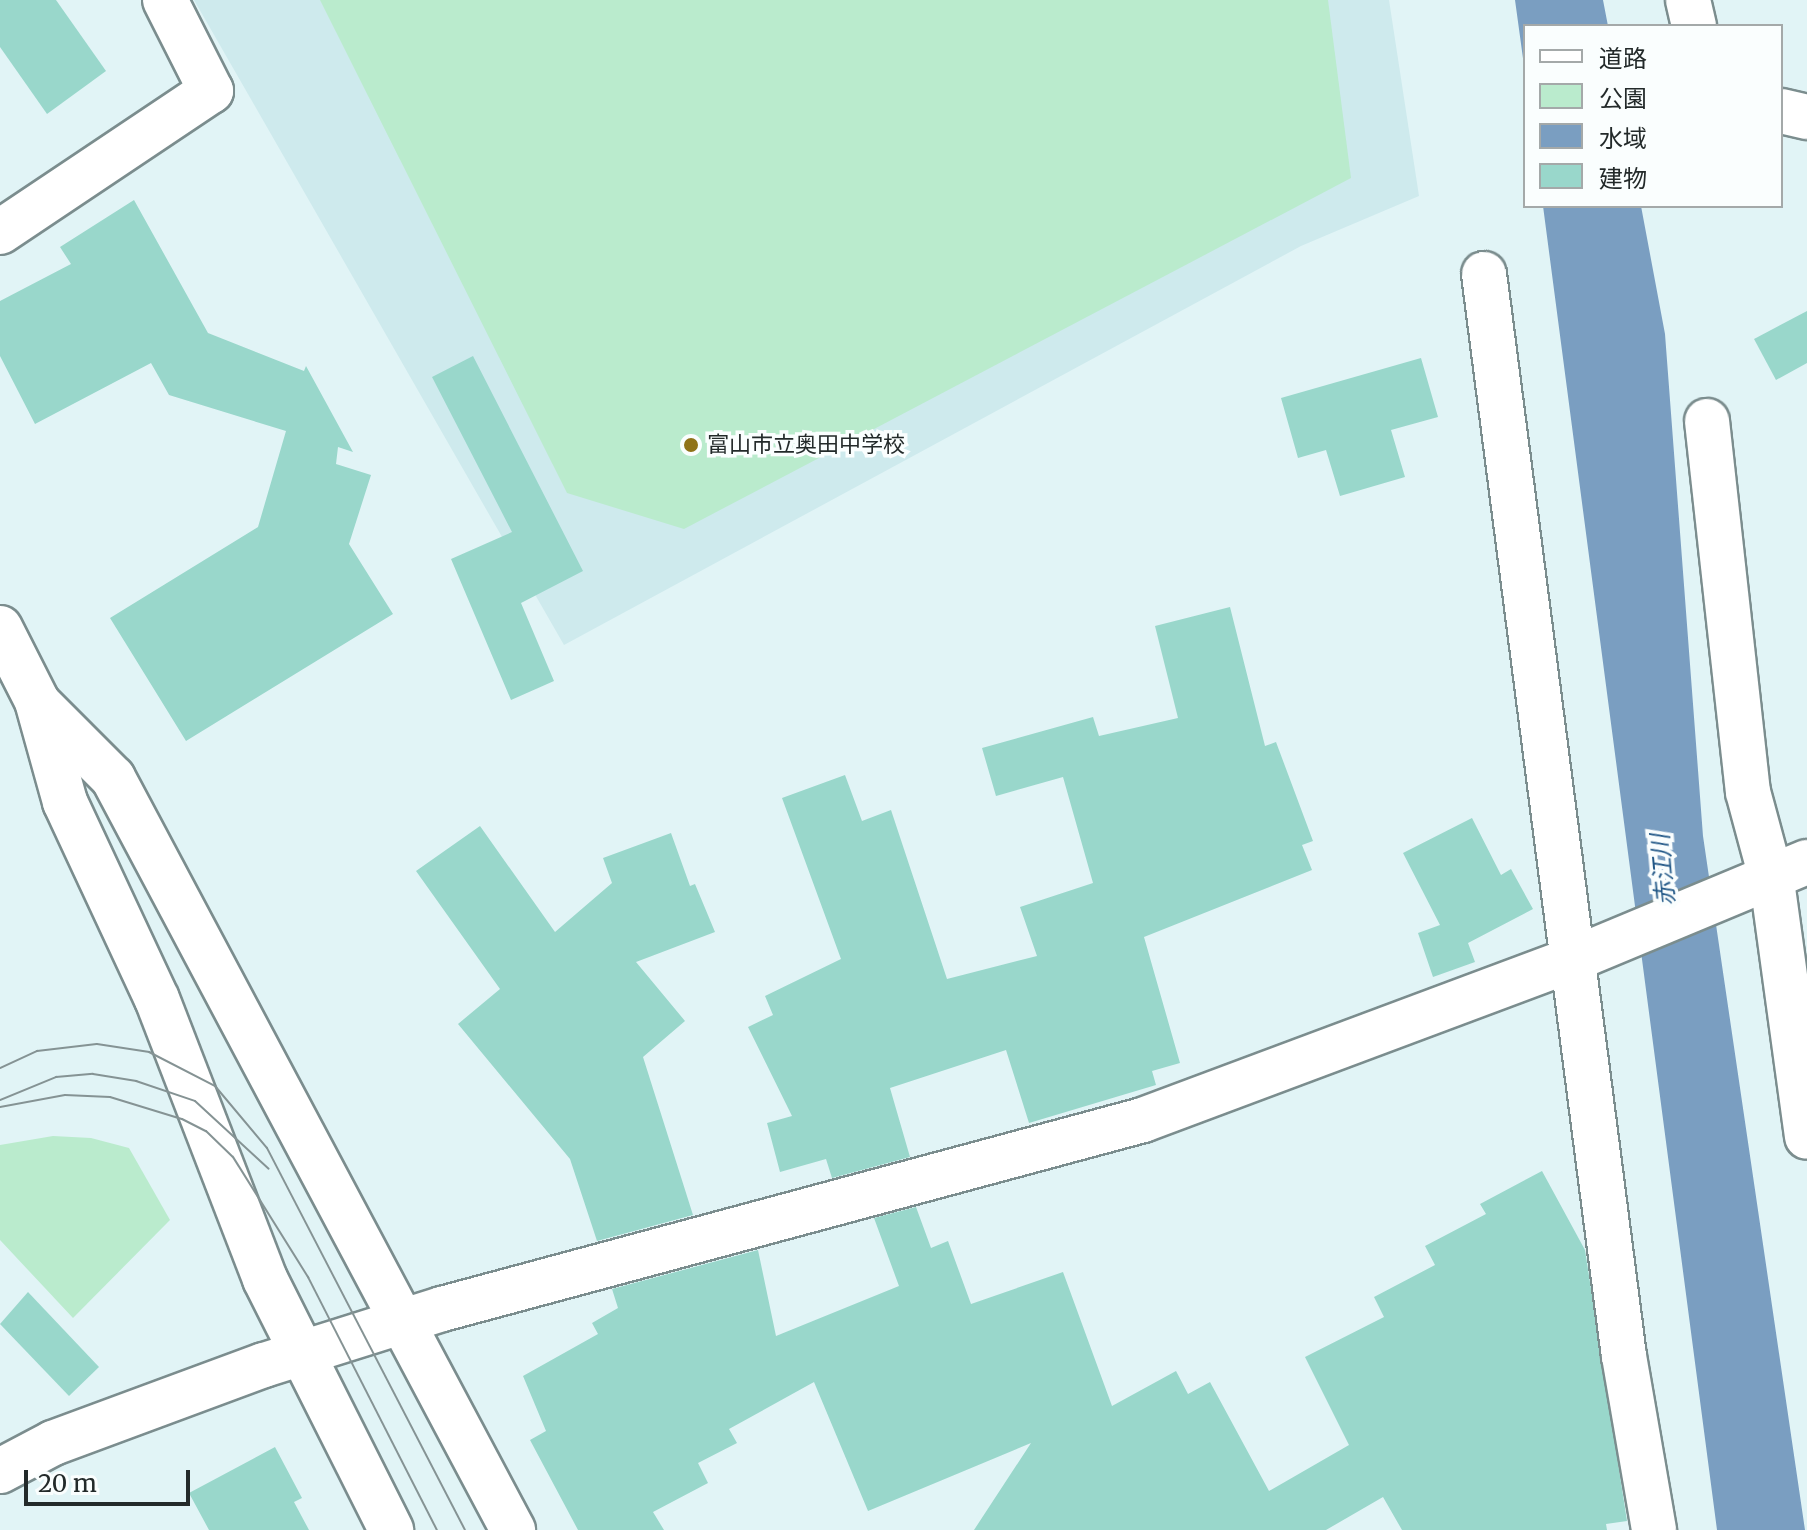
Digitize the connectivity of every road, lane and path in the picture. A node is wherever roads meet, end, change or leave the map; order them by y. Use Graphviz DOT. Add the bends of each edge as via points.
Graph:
graph roads {
  1 [pos="165,0"];
  2 [pos="1688,0"];
  3 [pos="1694,24"];
  4 [pos="1783,111"];
  5 [pos="1807,117"];
  6 [pos="0,232"];
  7 [pos="1484,274"];
  8 [pos="1707,421"];
  9 [pos="0,628"];
  10 [pos="37,701"];
  11 [pos="1773,878"];
  12 [pos="1576,958"];
  13 [pos="1807,1137"];
  14 [pos="403,1322"];
  15 [pos="300,1353"];
  16 [pos="0,1471"];
  17 [pos="391,1530"];
  18 [pos="513,1530"];
  19 [pos="1654,1530"];
  1 -- 6 [label="street" via="211,91"];
  2 -- 3 [label="street"];
  4 -- 5 [label="street"];
  7 -- 12 [label="street"];
  8 -- 11 [label="street" via="1748,792"];
  9 -- 10 [label="street"];
  10 -- 14 [label="street" via="113,778"];
  10 -- 15 [label="street" via="65,802 157,999 235,1208"];
  11 -- 12 [label="street"];
  11 -- 13 [label="street"];
  12 -- 14 [label="street" via="1143,1120"];
  12 -- 19 [label="street" via="1624,1356"];
  14 -- 15 [label="street"];
  14 -- 18 [label="street"];
  15 -- 16 [label="street" via="53,1443"];
  15 -- 17 [label="street"];
}
